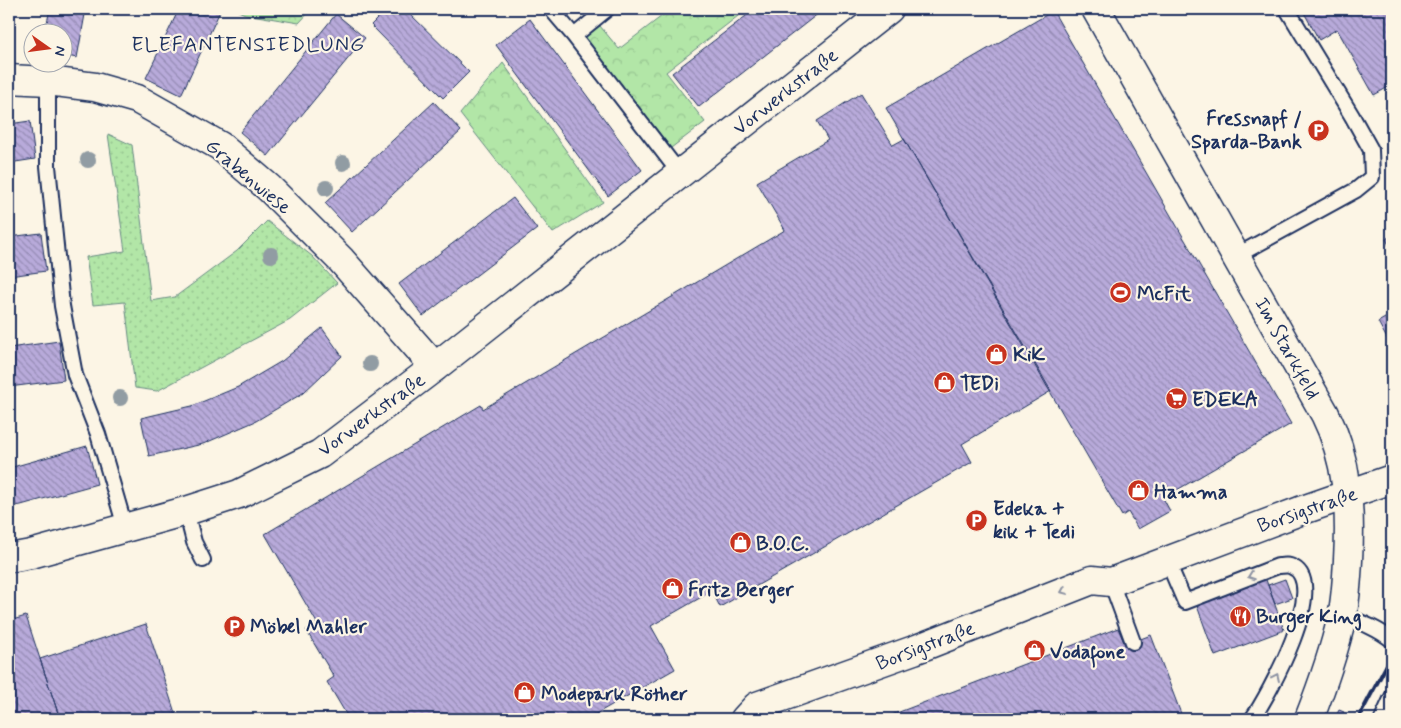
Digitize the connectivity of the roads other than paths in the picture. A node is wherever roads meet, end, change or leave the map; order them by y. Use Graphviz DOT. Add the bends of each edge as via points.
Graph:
graph roads {
  1 [pos="551,9"];
  2 [pos="607,9"];
  3 [pos="889,9"];
  4 [pos="1096,9"];
  5 [pos="1287,9"];
  6 [pos="574,36"];
  7 [pos="9,79"];
  8 [pos="48,81"];
  9 [pos="681,173"];
  10 [pos="1236,256"];
  11 [pos="435,367"];
  12 [pos="1392,479"];
  13 [pos="1348,495"];
  14 [pos="186,511"];
  15 [pos="125,527"];
  16 [pos="9,558"];
  17 [pos="203,560"];
  18 [pos="1167,560"];
  19 [pos="1111,582"];
  20 [pos="1342,615"];
  21 [pos="1392,640"];
  22 [pos="1133,642"];
  23 [pos="1392,697"];
  24 [pos="745,719"];
  25 [pos="765,719"];
  26 [pos="1252,719"];
  27 [pos="1309,719"];
  28 [pos="1382,719"];
  1 -- 6 [label="lane"];
  2 -- 6 [label="lane"];
  3 -- 9 [label="street, Vorwerkstraße"];
  4 -- 10 [label="street, Im Starkfeld"];
  5 -- 10 [label="lane" via="1371,150 1372,177 1356,190"];
  6 -- 9 [label="lane"];
  7 -- 8 [label="street, Grabenwiese"];
  8 -- 11 [label="street, Grabenwiese" via="95,87 137,99 220,146 269,188 341,260"];
  8 -- 15 [label="lane" via="48,166 62,306 75,375 98,434"];
  9 -- 11 [label="street, Vorwerkstraße"];
  10 -- 13 [label="street, Im Starkfeld" via="1333,430"];
  11 -- 14 [label="street, Vorwerkstraße" via="320,454 239,494"];
  12 -- 13 [label="street, Borsigstraße"];
  13 -- 18 [label="street, Borsigstraße"];
  13 -- 20 [label="street, Im Starkfeld" via="1349,544"];
  14 -- 15 [label="street, Vorwerkstraße"];
  14 -- 17 [label="lane" via="194,542"];
  15 -- 16 [label="street, Vorwerkstraße"];
  18 -- 19 [label="street, Borsigstraße"];
  26 -- 18 [label="lane, one-way" via="1274,682 1294,637 1302,611 1305,588 1302,578 1290,566 1278,566 1185,602"];
  19 -- 22 [label="lane"];
  19 -- 24 [label="street, Borsigstraße, one-way" via="1092,580 914,650 757,706"];
  19 -- 25 [label="street, Borsigstraße" via="1100,597"];
  20 -- 21 [label="lane" via="1384,633"];
  20 -- 27 [label="street, Im Starkfeld" via="1332,656"];
  23 -- 28 [label="lane"];
}
